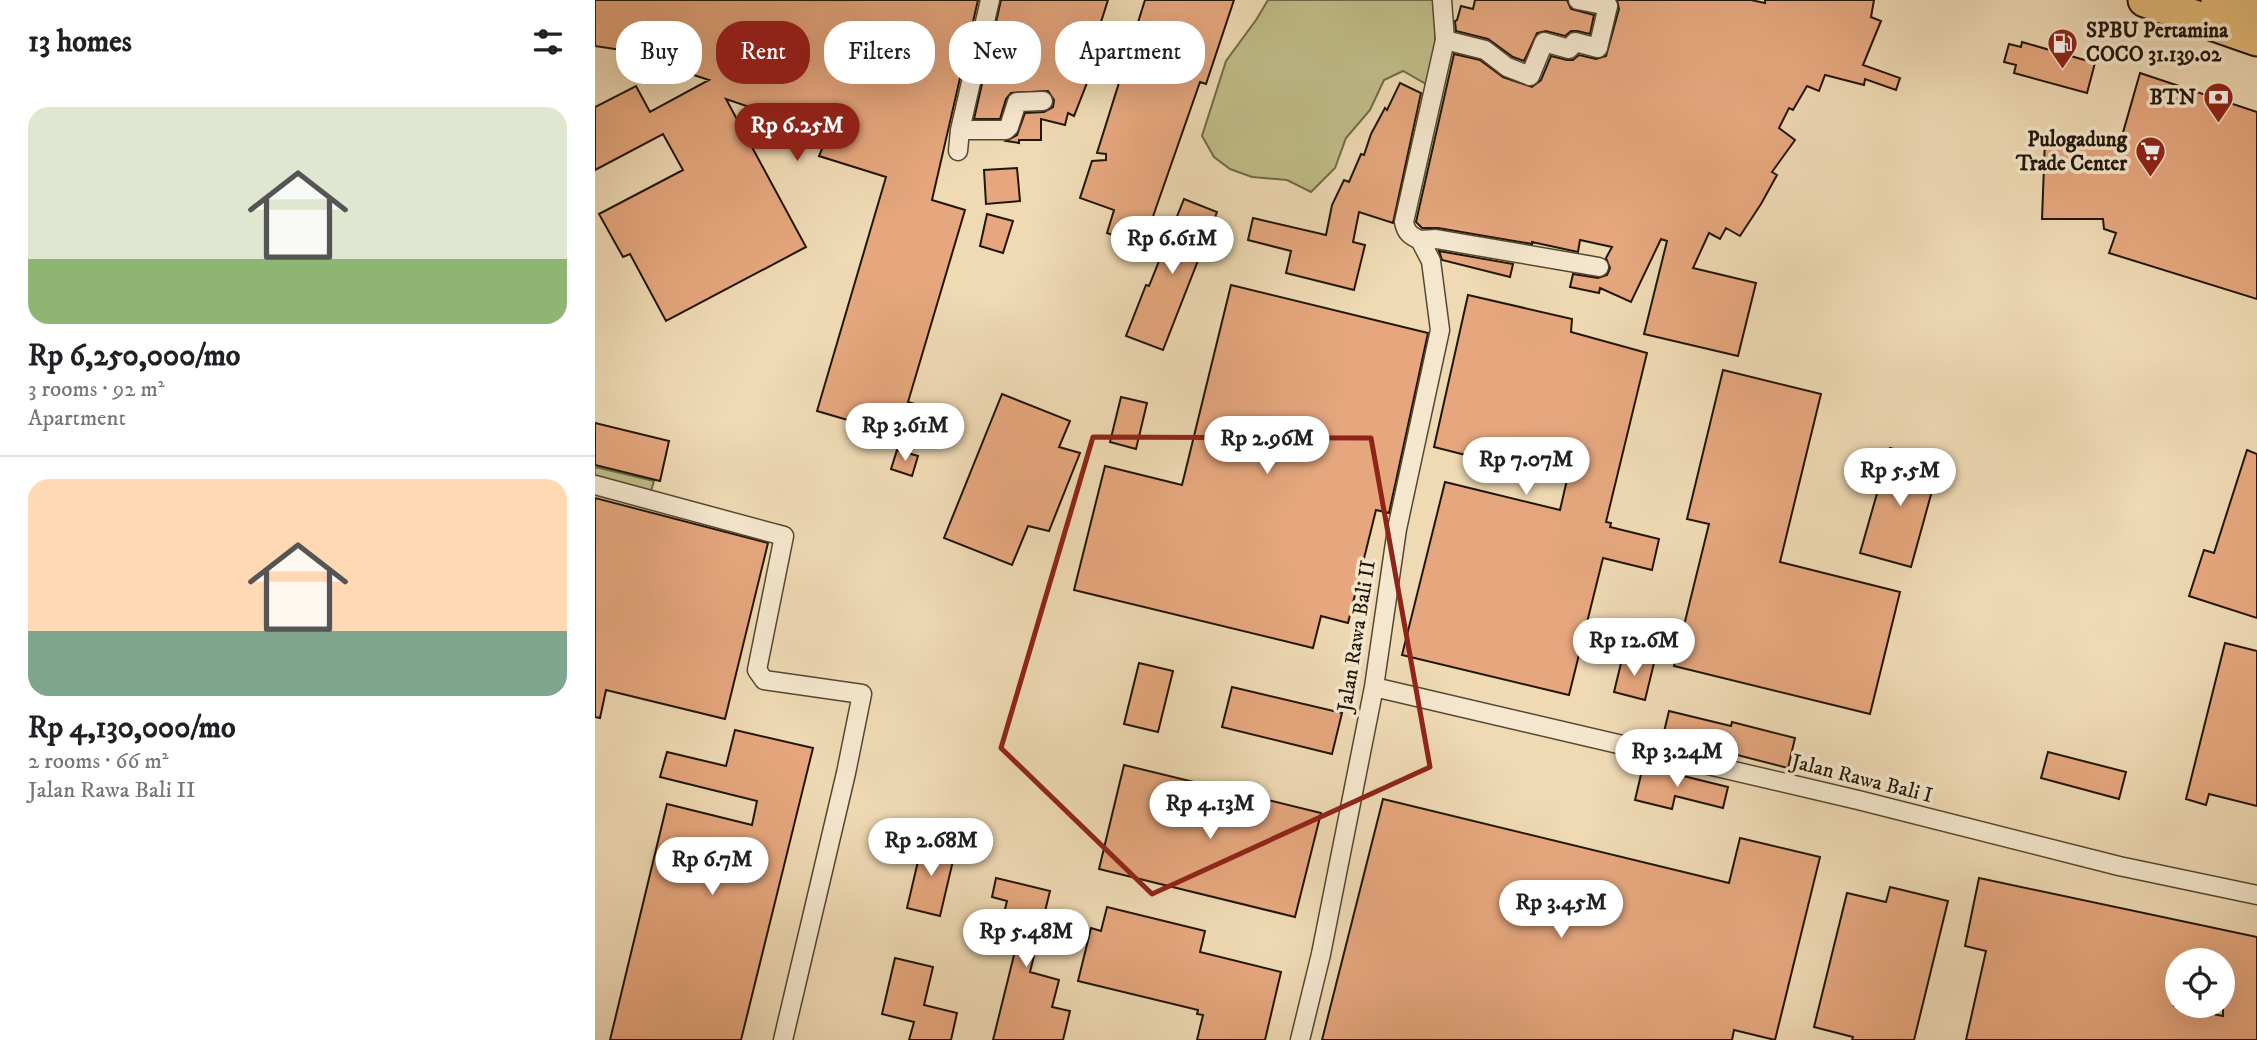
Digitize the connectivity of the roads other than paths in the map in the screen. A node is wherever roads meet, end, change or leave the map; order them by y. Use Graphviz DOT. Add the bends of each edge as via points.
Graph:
graph roads {
  1 [pos="990,0"];
  2 [pos="1442,0"];
  3 [pos="1578,0"];
  4 [pos="2145,0"];
  5 [pos="2218,0"];
  6 [pos="2257,13"];
  7 [pos="2257,38"];
  8 [pos="1445,40"];
  9 [pos="1043,102"];
  10 [pos="960,130"];
  11 [pos="958,151"];
  12 [pos="1420,240"];
  13 [pos="1599,267"];
  14 [pos="595,485"];
  15 [pos="1374,687"];
  16 [pos="2257,895"];
  17 [pos="783,1040"];
  18 [pos="1300,1040"];
  1 -- 10 [label="street"];
  2 -- 8 [label="street"];
  3 -- 8 [label="street" via="1608,6 1598,48 1575,42 1569,49 1544,42 1530,76 1505,66 1485,50"];
  4 -- 7 [label="highway"];
  5 -- 6 [label="highway"];
  8 -- 12 [label="street, Jalan Rawa Bali II" via="1404,222 1410,236"];
  9 -- 10 [label="street" via="1017,102 1006,130"];
  10 -- 11 [label="street"];
  12 -- 13 [label="street"];
  12 -- 15 [label="street, Jalan Rawa Bali II" via="1431,261 1440,330 1397,529"];
  14 -- 17 [label="street" via="784,537 757,670 764,680 862,694"];
  15 -- 16 [label="street, Jalan Rawa Bali I"];
  15 -- 18 [label="street, Jalan Rawa Bali II"];
}
